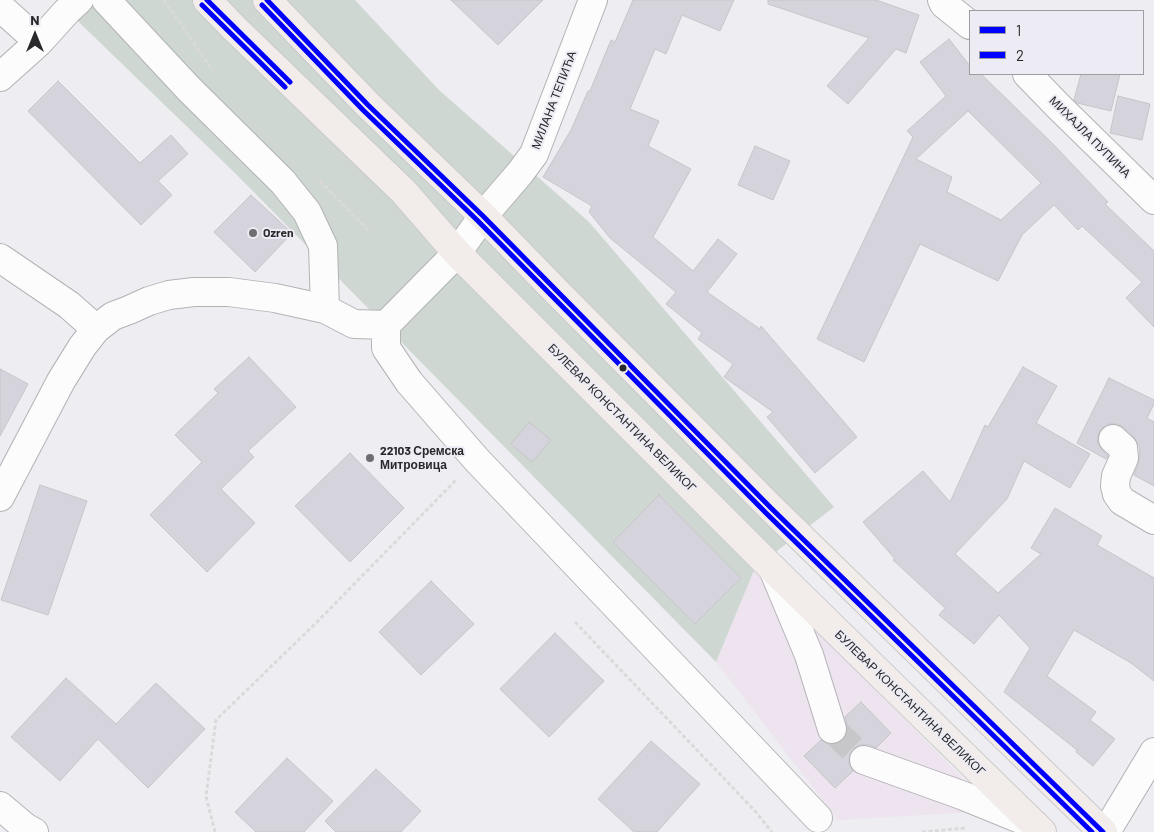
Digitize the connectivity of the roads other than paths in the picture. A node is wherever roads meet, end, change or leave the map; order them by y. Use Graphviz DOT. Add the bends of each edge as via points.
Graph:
graph roads {
  1 [pos="79,0"];
  2 [pos="106,0"];
  3 [pos="207,0"];
  4 [pos="267,0"];
  5 [pos="593,0"];
  6 [pos="942,0"];
  7 [pos="0,6"];
  8 [pos="969,24"];
  9 [pos="39,42"];
  10 [pos="1028,75"];
  11 [pos="0,77"];
  12 [pos="1154,200"];
  13 [pos="483,216"];
  14 [pos="458,253"];
  15 [pos="0,258"];
  16 [pos="325,309"];
  17 [pos="386,325"];
  18 [pos="96,328"];
  19 [pos="1113,439"];
  20 [pos="0,497"];
  21 [pos="1154,520"];
  22 [pos="773,569"];
  23 [pos="832,729"];
  24 [pos="1154,752"];
  25 [pos="864,760"];
  26 [pos="0,806"];
  27 [pos="818,818"];
  28 [pos="1039,829"];
  29 [pos="34,832"];
  30 [pos="1105,832"];
  1 -- 9 [label="street"];
  2 -- 16 [label="street" via="189,89 283,182 307,212 323,246"];
  3 -- 14 [label="main road, БУЛЕВАР КОНСТАНТИНА ВЕЛИКОГ" via="404,192"];
  4 -- 13 [label="main road" via="375,112"];
  5 -- 13 [label="street, МИЛАНА ТЕПИЋА" via="534,154"];
  6 -- 8 [label="street"];
  7 -- 9 [label="street"];
  9 -- 11 [label="street"];
  10 -- 12 [label="street, МИХАЈЛА ПУПИНА"];
  13 -- 14 [label="street, МИЛАНА ТЕПИЋА"];
  13 -- 30 [label="main road" via="771,508"];
  14 -- 17 [label="street, МИЛАНА ТЕПИЋА"];
  14 -- 22 [label="main road, БУЛЕВАР КОНСТАНТИНА ВЕЛИКОГ"];
  15 -- 18 [label="street" via="69,305"];
  16 -- 17 [label="street" via="354,324"];
  16 -- 18 [label="street" via="229,292 194,292 149,301 113,316"];
  17 -- 27 [label="street" via="386,348 409,382 476,459"];
  18 -- 20 [label="street" via="61,381"];
  19 -- 21 [label="street" via="1123,448 1124,458 1116,476 1117,494 1122,501"];
  22 -- 23 [label="street" via="809,655"];
  22 -- 28 [label="main road, БУЛЕВАР КОНСТАНТИНА ВЕЛИКОГ"];
  24 -- 30 [label="street"];
  25 -- 28 [label="street" via="964,796"];
  26 -- 29 [label="street"];
}
